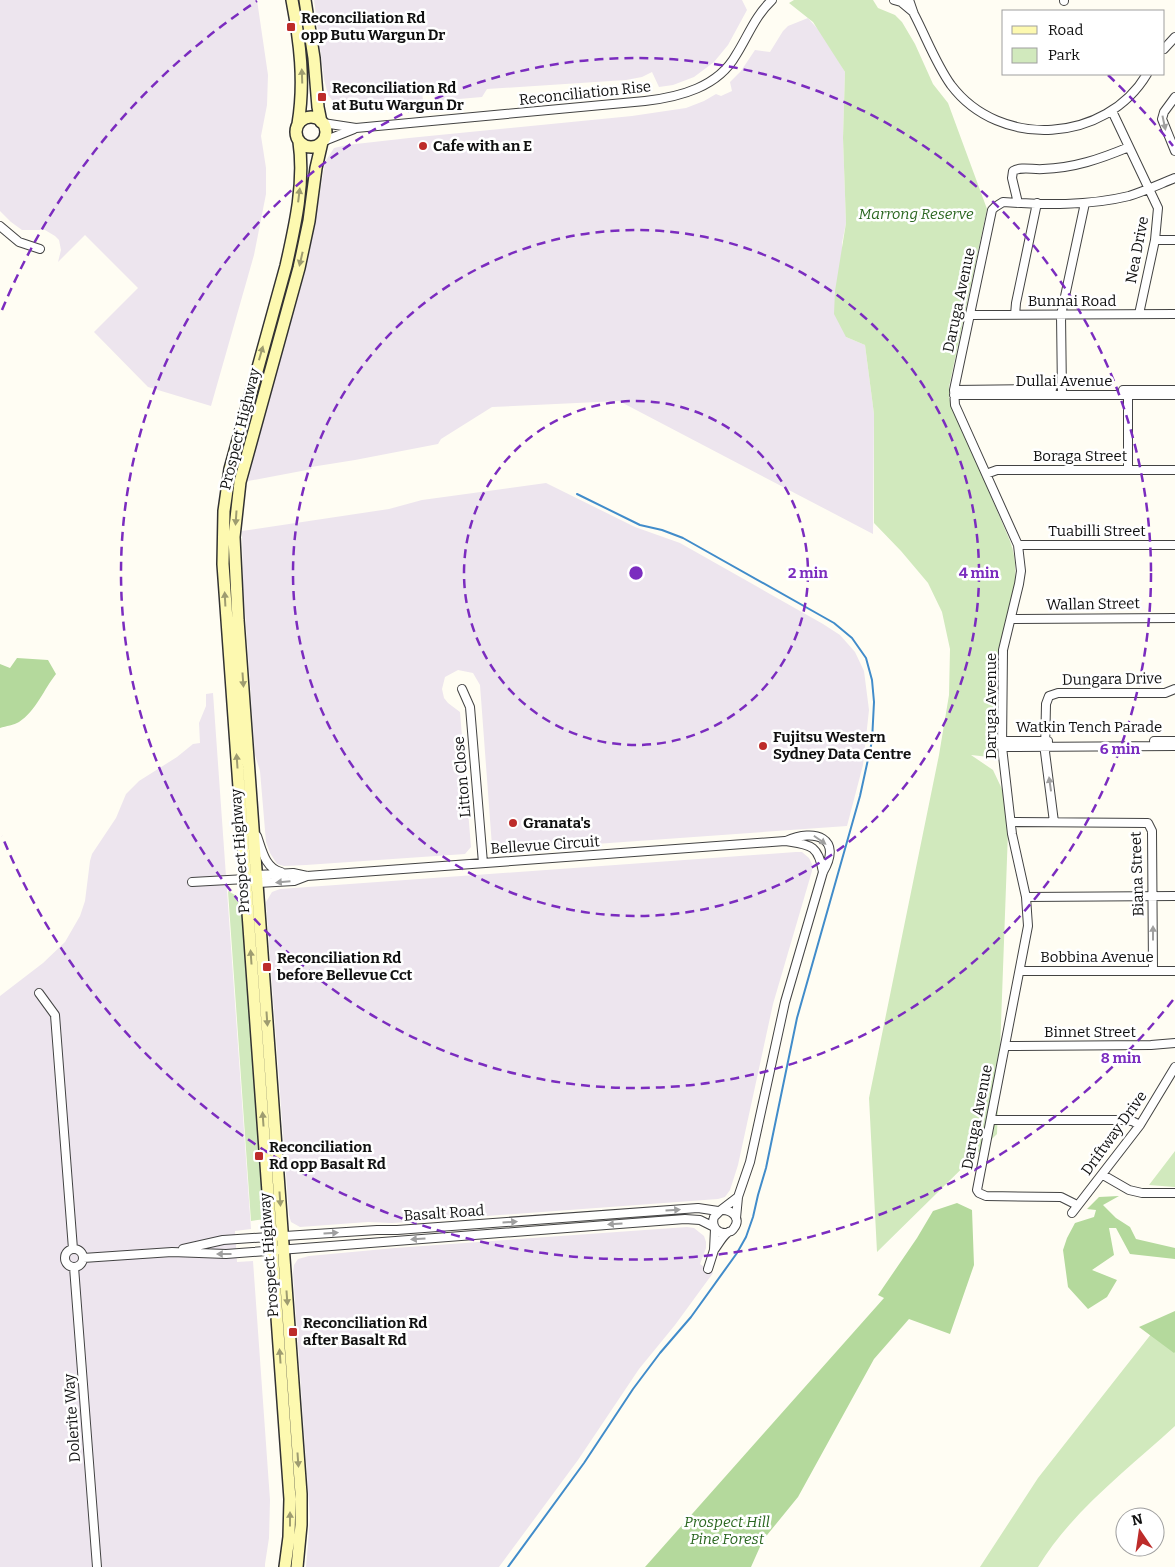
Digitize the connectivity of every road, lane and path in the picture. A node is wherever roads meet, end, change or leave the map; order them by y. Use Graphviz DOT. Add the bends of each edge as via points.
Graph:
graph roads {
  1 [pos="292,0"];
  2 [pos="305,0"];
  3 [pos="772,0"];
  4 [pos="893,0"];
  5 [pos="909,0"];
  6 [pos="913,12"];
  7 [pos="1175,37"];
  8 [pos="1165,47"];
  9 [pos="1146,75"];
  10 [pos="1175,97"];
  11 [pos="1112,111"];
  12 [pos="322,122"];
  13 [pos="298,124"];
  14 [pos="356,128"];
  15 [pos="299,142"];
  16 [pos="323,142"];
  17 [pos="1129,147"];
  18 [pos="1175,151"];
  19 [pos="1175,178"];
  20 [pos="1148,190"];
  21 [pos="1018,203"];
  22 [pos="1037,203"];
  23 [pos="1085,203"];
  24 [pos="0,226"];
  25 [pos="1154,240"];
  26 [pos="1175,240"];
  27 [pos="40,249"];
  28 [pos="1139,314"];
  29 [pos="1175,314"];
  30 [pos="970,315"];
  31 [pos="1015,315"];
  32 [pos="1061,315"];
  33 [pos="1175,390"];
  34 [pos="954,392"];
  35 [pos="1062,392"];
  36 [pos="1128,392"];
  37 [pos="1175,395"];
  38 [pos="1128,469"];
  39 [pos="1175,470"];
  40 [pos="986,474"];
  41 [pos="1018,545"];
  42 [pos="1175,545"];
  43 [pos="1175,618"];
  44 [pos="1011,619"];
  45 [pos="462,689"];
  46 [pos="1175,689"];
  47 [pos="1175,741"];
  48 [pos="1002,744"];
  49 [pos="1045,744"];
  50 [pos="1175,746"];
  51 [pos="1011,822"];
  52 [pos="1054,822"];
  53 [pos="253,827"];
  54 [pos="785,841"];
  55 [pos="483,863"];
  56 [pos="823,872"];
  57 [pos="285,873"];
  58 [pos="307,876"];
  59 [pos="246,879"];
  60 [pos="257,879"];
  61 [pos="192,882"];
  62 [pos="1152,896"];
  63 [pos="1175,896"];
  64 [pos="1026,897"];
  65 [pos="1020,971"];
  66 [pos="1153,971"];
  67 [pos="1175,971"];
  68 [pos="39,993"];
  69 [pos="1175,1043"];
  70 [pos="1005,1046"];
  71 [pos="1175,1067"];
  72 [pos="991,1120"];
  73 [pos="1140,1125"];
  74 [pos="1102,1174"];
  75 [pos="1175,1193"];
  76 [pos="738,1196"];
  77 [pos="1078,1205"];
  78 [pos="719,1211"];
  79 [pos="1072,1212"];
  80 [pos="736,1218"];
  81 [pos="439,1227"];
  82 [pos="715,1228"];
  83 [pos="727,1233"];
  84 [pos="277,1237"];
  85 [pos="439,1237"];
  86 [pos="73,1249"];
  87 [pos="278,1250"];
  88 [pos="714,1250"];
  89 [pos="172,1252"];
  90 [pos="83,1258"];
  91 [pos="74,1267"];
  92 [pos="708,1269"];
  93 [pos="98,1567"];
  94 [pos="285,1567"];
  95 [pos="297,1567"];
  13 -- 1 [label="main road, one-way" via="302,64"];
  2 -- 12 [label="main road"];
  3 -- 14 [label="street, Reconciliation Rise" via="755,20 726,69 702,87 684,94 638,102"];
  4 -- 6 [label="street"];
  5 -- 6 [label="street"];
  6 -- 11 [label="street" via="951,85 974,107 995,120 1027,130 1063,130"];
  7 -- 8 [label="street"];
  9 -- 11 [label="street" via="1129,97"];
  10 -- 18 [label="street, one-way" via="1162,120"];
  11 -- 17 [label="street, Nea Drive"];
  12 -- 13 [label="main road" via="311,117"];
  12 -- 14 [label="street, Reconciliation Rise"];
  12 -- 16 [label="main road" via="326,132"];
  13 -- 15 [label="main road" via="295,134"];
  14 -- 16 [label="street, Reconciliation Rise"];
  15 -- 16 [label="main road" via="311,148"];
  59 -- 15 [label="main road, Prospect Highway, one-way" via="227,638 224,512 230,469 293,235 301,173"];
  16 -- 53 [label="main road, Prospect Highway, one-way" via="299,268 237,496 234,550"];
  17 -- 20 [label="street, Nea Drive"];
  17 -- 21 [label="street" via="1072,167 1016,169 1012,178"];
  19 -- 20 [label="street, Daruga Avenue"];
  20 -- 23 [label="street, Daruga Avenue"];
  20 -- 25 [label="street, Nea Drive" via="1158,213"];
  21 -- 22 [label="street, Daruga Avenue"];
  21 -- 30 [label="street, Daruga Avenue" via="1003,202 992,210"];
  22 -- 23 [label="street, Daruga Avenue"];
  22 -- 31 [label="street"];
  23 -- 32 [label="street"];
  24 -- 27 [label="street" via="19,242"];
  25 -- 26 [label="street"];
  25 -- 28 [label="street, Nea Drive"];
  28 -- 29 [label="street, Bunnai Road"];
  28 -- 32 [label="street, Bunnai Road"];
  30 -- 31 [label="street, Bunnai Road"];
  30 -- 34 [label="street, Daruga Avenue"];
  31 -- 32 [label="street, Bunnai Road"];
  32 -- 35 [label="street"];
  33 -- 36 [label="street, Dullai Avenue"];
  34 -- 35 [label="street, Dullai Avenue"];
  34 -- 40 [label="street, Daruga Avenue" via="955,405"];
  35 -- 36 [label="street, Dullai Avenue"];
  36 -- 37 [label="street, Dullai Avenue"];
  36 -- 38 [label="street"];
  38 -- 39 [label="street, Boraga Street"];
  38 -- 40 [label="street, Boraga Street" via="997,470"];
  40 -- 41 [label="street, Daruga Avenue"];
  41 -- 42 [label="street, Tuabilli Street"];
  41 -- 44 [label="street, Daruga Avenue" via="1020,577"];
  43 -- 44 [label="street, Wallan Street"];
  44 -- 48 [label="street, Daruga Avenue" via="1002,661"];
  45 -- 55 [label="street, Litton Close" via="470,707"];
  46 -- 49 [label="street, Dungara Drive" via="1165,693 1058,693 1049,696"];
  47 -- 49 [label="street, Watkin Tench Parade"];
  48 -- 49 [label="street, Watkin Tench Parade"];
  48 -- 51 [label="street, Daruga Avenue"];
  49 -- 50 [label="street, Watkin Tench Parade"];
  52 -- 49 [label="street, one-way"];
  51 -- 52 [label="street, Biana Street"];
  51 -- 64 [label="street, Daruga Avenue"];
  52 -- 62 [label="street, Biana Street" via="1148,823 1152,831"];
  53 -- 57 [label="street" via="268,864 275,871"];
  53 -- 60 [label="main road, Prospect Highway"];
  54 -- 55 [label="street, Bellevue Circuit"];
  54 -- 56 [label="street, Bellevue Circuit" via="813,847 819,855"];
  54 -- 56 [label="street, Bellevue Circuit, one-way" via="807,834 822,838 830,851"];
  55 -- 58 [label="street, Bellevue Circuit"];
  56 -- 76 [label="street, Bellevue Circuit" via="785,1002 750,1162"];
  57 -- 58 [label="street, Bellevue Circuit"];
  57 -- 60 [label="street, Bellevue Circuit"];
  58 -- 60 [label="street, Bellevue Circuit, one-way" via="294,881"];
  59 -- 60 [label="street, Bellevue Circuit"];
  59 -- 61 [label="street, Bellevue Circuit"];
  84 -- 59 [label="main road, Prospect Highway, one-way"];
  60 -- 84 [label="main road, Prospect Highway, one-way"];
  62 -- 63 [label="street"];
  62 -- 64 [label="street"];
  66 -- 62 [label="street, Biana Street, one-way"];
  64 -- 65 [label="street, Daruga Avenue" via="1028,926"];
  65 -- 66 [label="street, Bobbina Avenue"];
  65 -- 70 [label="street, Daruga Avenue"];
  66 -- 67 [label="street, Bobbina Avenue"];
  68 -- 86 [label="street" via="55,1015"];
  69 -- 70 [label="street, Binnet Street"];
  70 -- 72 [label="street, Daruga Avenue"];
  71 -- 73 [label="street, Driftway Drive"];
  72 -- 73 [label="street" via="1122,1120"];
  72 -- 77 [label="street, Daruga Avenue" via="977,1184 979,1193 986,1196 1061,1197"];
  73 -- 74 [label="street, Driftway Drive"];
  74 -- 75 [label="street" via="1129,1190"];
  74 -- 77 [label="street, Driftway Drive"];
  76 -- 78 [label="street"];
  76 -- 80 [label="street, Bellevue Circuit"];
  77 -- 79 [label="street, Driftway Drive"];
  78 -- 80 [label="street" via="732,1212"];
  81 -- 78 [label="street, Basalt Road, one-way" via="698,1208"];
  78 -- 82 [label="street" via="714,1216"];
  80 -- 83 [label="street" via="734,1229"];
  84 -- 81 [label="street, Basalt Road, one-way"];
  81 -- 85 [label="street"];
  82 -- 83 [label="street"];
  82 -- 85 [label="street, Basalt Road, one-way" via="700,1220 685,1219"];
  82 -- 88 [label="street"];
  83 -- 88 [label="street"];
  84 -- 87 [label="main road, Prospect Highway"];
  84 -- 89 [label="street, Basalt Road" via="223,1240"];
  85 -- 87 [label="street, Basalt Road, one-way"];
  86 -- 90 [label="street" via="79,1251"];
  86 -- 91 [label="street" via="65,1257"];
  87 -- 89 [label="street, Basalt Road, one-way" via="226,1254"];
  94 -- 87 [label="main road, Prospect Highway, one-way" via="290,1500"];
  87 -- 95 [label="main road, Prospect Highway, one-way" via="301,1494"];
  88 -- 92 [label="street"];
  89 -- 90 [label="street, Basalt Road"];
  90 -- 91 [label="street"];
  91 -- 93 [label="street, Dolerite Way"];
}
